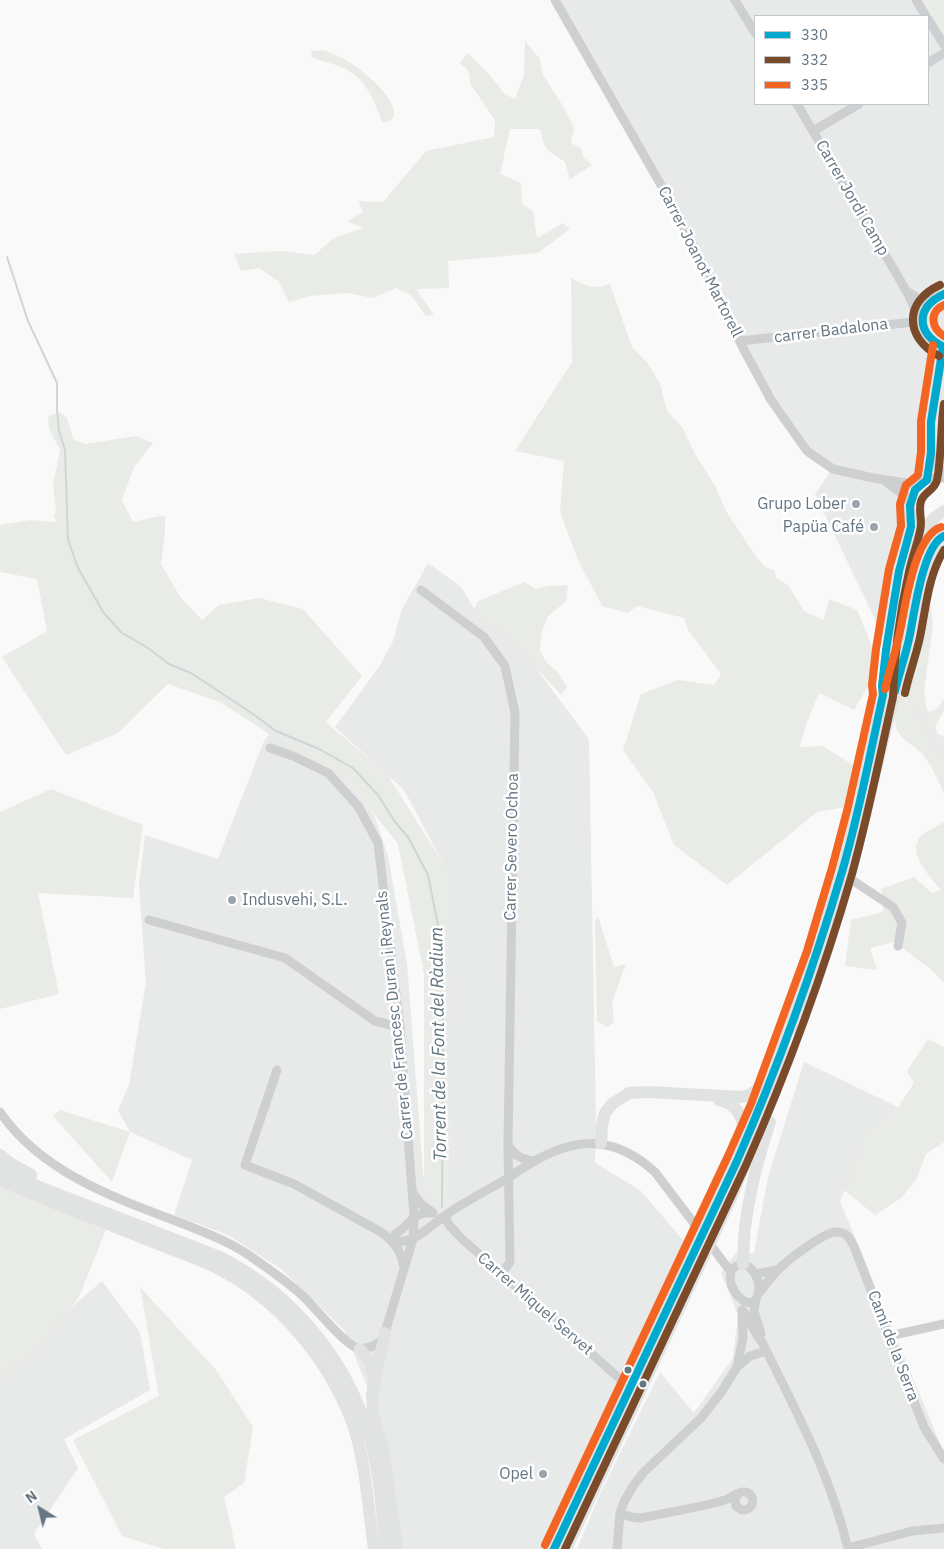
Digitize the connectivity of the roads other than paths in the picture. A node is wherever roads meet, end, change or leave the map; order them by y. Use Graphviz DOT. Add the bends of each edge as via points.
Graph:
graph roads {
  1 [pos="555,0"];
  2 [pos="736,0"];
  3 [pos="916,0"];
  4 [pos="925,15"];
  5 [pos="929,21"];
  6 [pos="754,31"];
  7 [pos="944,45"];
  8 [pos="944,54"];
  9 [pos="929,62"];
  10 [pos="798,105"];
  11 [pos="857,105"];
  12 [pos="814,131"];
  13 [pos="907,292"];
  14 [pos="944,294"];
  15 [pos="931,300"];
  16 [pos="923,319"];
  17 [pos="740,341"];
  18 [pos="944,347"];
  19 [pos="932,453"];
  20 [pos="944,477"];
  21 [pos="882,479"];
  22 [pos="925,481"];
  23 [pos="911,511"];
  24 [pos="944,511"];
  25 [pos="944,519"];
  26 [pos="943,537"];
  27 [pos="421,590"];
  28 [pos="902,610"];
  29 [pos="883,695"];
  30 [pos="270,748"];
  31 [pos="880,753"];
  32 [pos="849,878"];
  33 [pos="149,920"];
  34 [pos="898,946"];
  35 [pos="400,1027"];
  36 [pos="787,1036"];
  37 [pos="277,1070"];
  38 [pos="709,1097"];
  39 [pos="770,1105"];
  40 [pos="0,1112"];
  41 [pos="601,1143"];
  42 [pos="508,1144"];
  43 [pos="0,1155"];
  44 [pos="534,1161"];
  45 [pos="0,1168"];
  46 [pos="731,1171"];
  47 [pos="508,1178"];
  48 [pos="0,1180"];
  49 [pos="0,1189"];
  50 [pos="412,1192"];
  51 [pos="46,1199"];
  52 [pos="414,1215"];
  53 [pos="439,1217"];
  54 [pos="168,1236"];
  55 [pos="394,1237"];
  56 [pos="413,1239"];
  57 [pos="743,1264"];
  58 [pos="405,1269"];
  59 [pos="777,1270"];
  60 [pos="731,1272"];
  61 [pos="501,1274"];
  62 [pos="755,1274"];
  63 [pos="758,1296"];
  64 [pos="742,1305"];
  65 [pos="944,1324"];
  66 [pos="385,1333"];
  67 [pos="889,1336"];
  68 [pos="762,1342"];
  69 [pos="360,1348"];
  70 [pos="766,1351"];
  71 [pos="736,1367"];
  72 [pos="374,1378"];
  73 [pos="630,1388"];
  74 [pos="944,1460"];
  75 [pos="738,1494"];
  76 [pos="725,1500"];
  77 [pos="586,1506"];
  78 [pos="736,1506"];
  79 [pos="620,1513"];
  80 [pos="944,1528"];
  81 [pos="558,1546"];
  82 [pos="374,1549"];
  83 [pos="386,1549"];
  84 [pos="397,1549"];
  85 [pos="571,1549"];
  86 [pos="617,1549"];
  87 [pos="848,1549"];
  1 -- 17 [label="street, Carrer Joanot Martorell" via="677,214"];
  2 -- 6 [label="street"];
  3 -- 4 [label="street"];
  5 -- 7 [label="street"];
  8 -- 9 [label="street"];
  10 -- 12 [label="street, Carrer Jordi Camp"];
  11 -- 12 [label="street"];
  12 -- 13 [label="street, Carrer Jordi Camp"];
  13 -- 15 [label="street" via="921,300"];
  13 -- 16 [label="street, Carrer Jordi Camp"];
  14 -- 15 [label="street"];
  15 -- 16 [label="street"];
  16 -- 17 [label="street, carrer Badalona"];
  16 -- 18 [label="street, Carrer Jordi Camp" via="926,335"];
  17 -- 21 [label="street, Carrer Joanot Martorell" via="771,400 807,451 833,469"];
  18 -- 19 [label="street" via="931,422"];
  19 -- 20 [label="street"];
  19 -- 22 [label="street"];
  20 -- 22 [label="street, Carrer Joanot Martorell"];
  21 -- 22 [label="street, Carrer Joanot Martorell" via="913,484"];
  21 -- 23 [label="street" via="906,497"];
  22 -- 23 [label="street" via="916,490"];
  23 -- 26 [label="street" via="925,533"];
  23 -- 29 [label="highway" via="911,527 899,570 886,650"];
  24 -- 28 [label="highway" via="918,536 912,550 906,566"];
  25 -- 28 [label="highway" via="927,536 918,553"];
  26 -- 31 [label="highway" via="934,545 922,572 906,654"];
  27 -- 42 [label="street, Carrer Severo Ochoa" via="484,637 505,666 515,713"];
  28 -- 29 [label="highway"];
  28 -- 31 [label="highway"];
  29 -- 36 [label="highway" via="842,871"];
  30 -- 35 [label="street, Carrer de Francesc Duran i Reynals" via="328,772 358,806 378,843"];
  31 -- 32 [label="highway"];
  32 -- 34 [label="street" via="893,907 902,923"];
  32 -- 39 [label="highway" via="824,958"];
  33 -- 35 [label="street" via="285,958 376,1022"];
  35 -- 50 [label="street, Carrer de Francesc Duran i Reynals"];
  36 -- 38 [label="highway" via="763,1084 754,1094"];
  36 -- 46 [label="highway" via="738,1162"];
  37 -- 55 [label="street" via="245,1165 294,1184"];
  38 -- 41 [label="highway" via="629,1093 605,1113"];
  38 -- 46 [label="highway" via="730,1104 740,1115 744,1129"];
  39 -- 57 [label="highway" via="771,1117 750,1191"];
  39 -- 77 [label="highway" via="731,1198"];
  40 -- 69 [label="street" via="35,1149 68,1174 91,1187 240,1249 282,1278 350,1344"];
  41 -- 44 [label="street" via="576,1145"];
  41 -- 60 [label="street" via="620,1148 655,1172"];
  42 -- 44 [label="street" via="516,1156"];
  42 -- 47 [label="street, Carrer Severo Ochoa"];
  43 -- 54 [label="highway" via="50,1184 141,1220"];
  44 -- 47 [label="street"];
  45 -- 54 [label="highway" via="37,1186"];
  46 -- 73 [label="highway"];
  47 -- 53 [label="street"];
  47 -- 61 [label="street, Carrer Severo Ochoa" via="510,1262"];
  48 -- 51 [label="highway"];
  49 -- 51 [label="highway" via="32,1200"];
  50 -- 52 [label="street, Carrer de Francesc Duran i Reynals"];
  50 -- 53 [label="street, Carrer Miquel Servet" via="422,1205"];
  51 -- 82 [label="highway" via="212,1266 251,1289 282,1315 318,1359 338,1390 352,1423 362,1462"];
  52 -- 53 [label="street" via="424,1213"];
  52 -- 55 [label="street"];
  52 -- 56 [label="street, Carrer de Francesc Duran i Reynals"];
  53 -- 56 [label="street"];
  53 -- 61 [label="street, Carrer Miquel Servet"];
  54 -- 83 [label="highway" via="220,1257 259,1279 291,1305 318,1336 340,1368 366,1427 374,1458"];
  55 -- 56 [label="street" via="404,1235"];
  55 -- 58 [label="street"];
  56 -- 58 [label="street, Carrer de Francesc Duran i Reynals"];
  57 -- 60 [label="street"];
  57 -- 62 [label="street"];
  58 -- 66 [label="street, Carrer de Francesc Duran i Reynals"];
  59 -- 62 [label="street"];
  59 -- 63 [label="street"];
  59 -- 67 [label="street, Camí de la Serra" via="828,1234 842,1232 852,1241"];
  60 -- 64 [label="street" via="730,1278"];
  61 -- 73 [label="street, Carrer Miquel Servet"];
  62 -- 63 [label="street"];
  63 -- 64 [label="street" via="752,1303"];
  63 -- 68 [label="street" via="754,1311"];
  64 -- 68 [label="street"];
  64 -- 71 [label="street" via="743,1338"];
  65 -- 67 [label="street"];
  66 -- 69 [label="street" via="375,1345"];
  66 -- 72 [label="highway"];
  67 -- 74 [label="street, Camí de la Serra" via="924,1427"];
  68 -- 70 [label="street"];
  69 -- 72 [label="highway"];
  70 -- 71 [label="street" via="750,1356"];
  70 -- 87 [label="street" via="830,1485"];
  71 -- 79 [label="street" via="702,1417 644,1472"];
  72 -- 84 [label="highway" via="373,1414 384,1454"];
  73 -- 81 [label="highway"];
  75 -- 76 [label="street"];
  75 -- 78 [label="street"];
  75 -- 78 [label="street" via="748,1492 753,1501 746,1510"];
  76 -- 78 [label="street"];
  76 -- 79 [label="street" via="641,1518"];
  77 -- 81 [label="highway"];
  77 -- 85 [label="highway"];
  79 -- 86 [label="street"];
  80 -- 87 [label="street" via="912,1531"];
}
